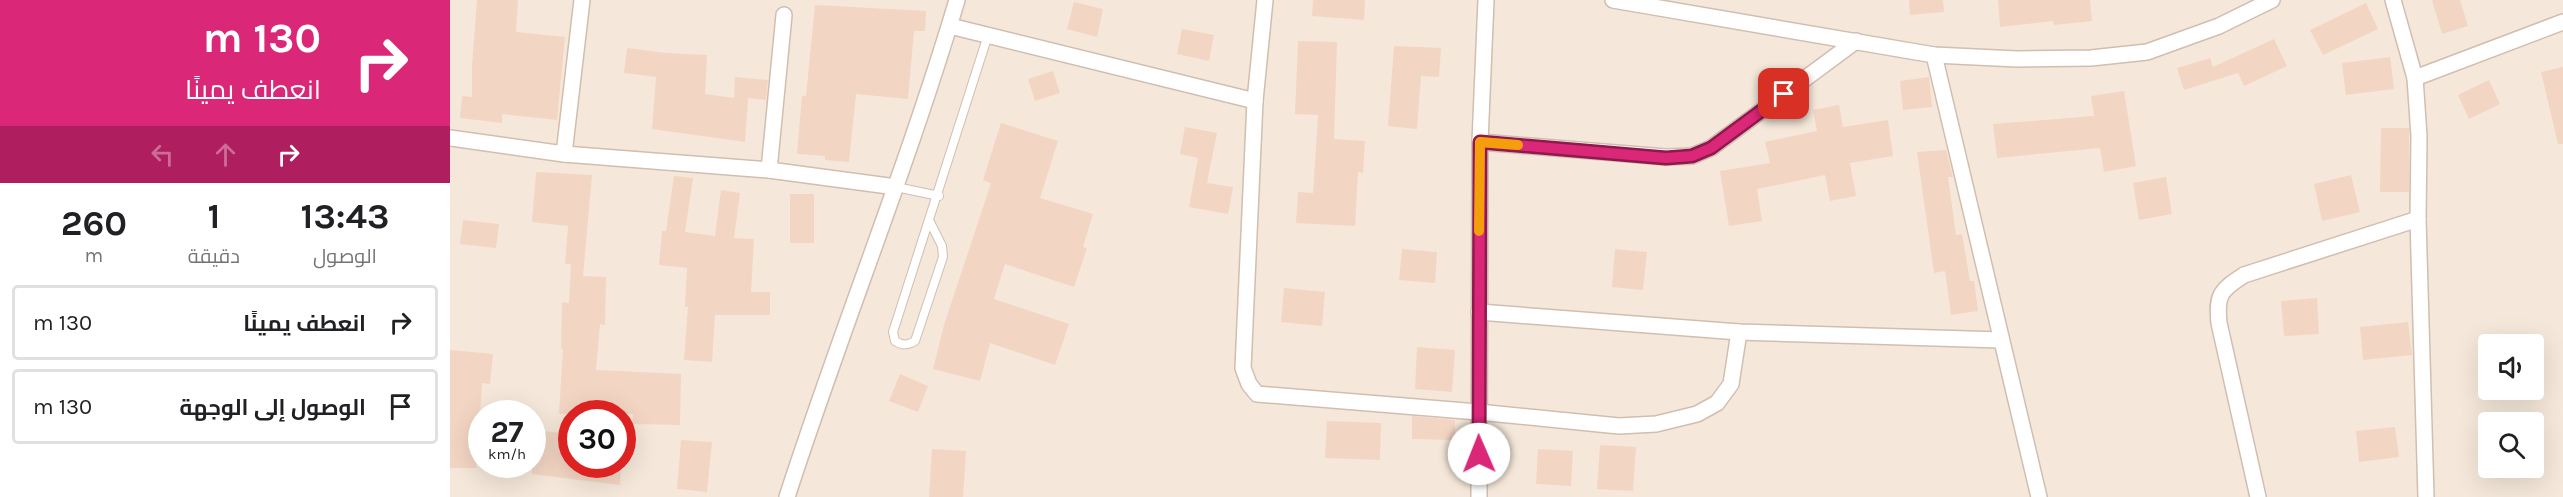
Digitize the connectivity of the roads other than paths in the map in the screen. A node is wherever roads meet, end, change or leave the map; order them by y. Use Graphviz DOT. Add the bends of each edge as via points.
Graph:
graph roads {
  1 [pos="582,0"];
  2 [pos="957,0"];
  3 [pos="1265,0"];
  4 [pos="1486,0"];
  5 [pos="1613,0"];
  6 [pos="2272,0"];
  7 [pos="2393,0"];
  8 [pos="784,15"];
  9 [pos="2563,22"];
  10 [pos="950,26"];
  11 [pos="988,35"];
  12 [pos="1856,41"];
  13 [pos="1934,56"];
  14 [pos="2415,78"];
  15 [pos="1255,101"];
  16 [pos="450,138"];
  17 [pos="1480,142"];
  18 [pos="564,154"];
  19 [pos="769,170"];
  20 [pos="896,187"];
  21 [pos="939,196"];
  22 [pos="2418,219"];
  23 [pos="930,222"];
  24 [pos="1479,312"];
  25 [pos="1739,332"];
  26 [pos="2001,340"];
  27 [pos="1478,412"];
  28 [pos="787,497"];
  29 [pos="1479,497"];
  30 [pos="2039,497"];
  31 [pos="2258,497"];
  32 [pos="2426,497"];
  1 -- 18 [label="street"];
  2 -- 10 [label="street"];
  3 -- 15 [label="street"];
  4 -- 17 [label="street"];
  5 -- 12 [label="street"];
  6 -- 13 [label="street" via="2219,27 2146,52 2017,60"];
  7 -- 14 [label="street"];
  8 -- 19 [label="street"];
  9 -- 14 [label="street"];
  10 -- 11 [label="street"];
  10 -- 20 [label="street"];
  11 -- 15 [label="street"];
  11 -- 21 [label="lane"];
  12 -- 13 [label="street"];
  12 -- 17 [label="street" via="1711,148 1692,156 1666,158"];
  13 -- 26 [label="street"];
  14 -- 22 [label="street" via="2420,136"];
  15 -- 27 [label="street" via="1243,368 1249,384 1257,394"];
  16 -- 18 [label="street"];
  17 -- 24 [label="street"];
  18 -- 19 [label="street"];
  19 -- 20 [label="street"];
  20 -- 21 [label="lane"];
  20 -- 28 [label="street"];
  21 -- 23 [label="lane"];
  22 -- 31 [label="street" via="2244,275 2227,286 2217,303"];
  22 -- 32 [label="street"];
  23 -- 23 [label="lane" via="942,246 942,265 915,340 901,345 895,341 893,332"];
  24 -- 25 [label="street"];
  24 -- 27 [label="street"];
  25 -- 26 [label="street"];
  25 -- 27 [label="street" via="1731,384 1717,403 1697,414 1656,424 1619,426"];
  26 -- 30 [label="street"];
  27 -- 29 [label="street"];
}
